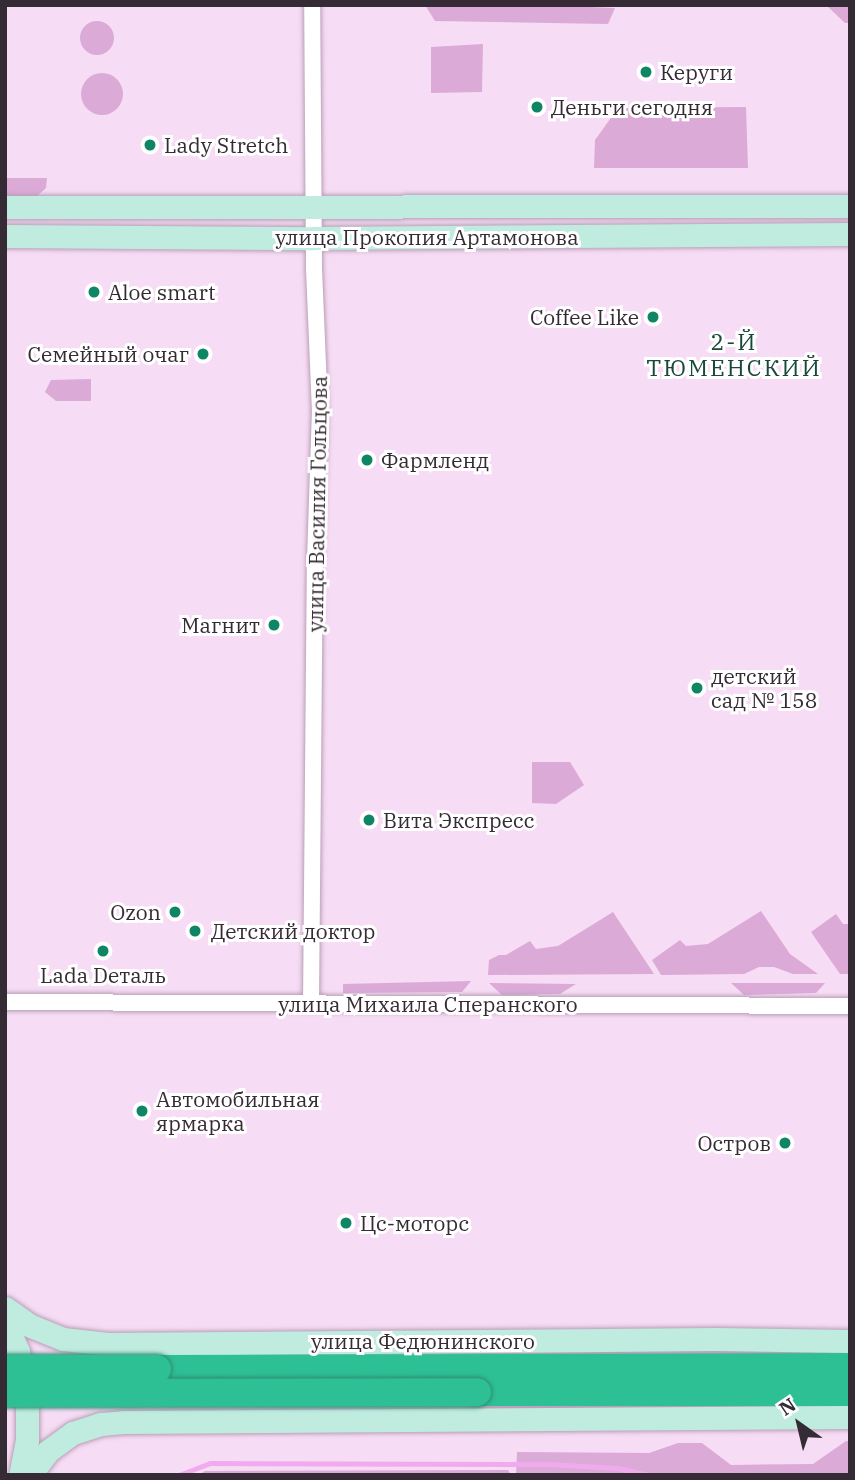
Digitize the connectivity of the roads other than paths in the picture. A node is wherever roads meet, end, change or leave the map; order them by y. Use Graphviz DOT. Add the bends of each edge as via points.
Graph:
graph roads {
  1 [pos="312,5"];
  2 [pos="850,206"];
  3 [pos="5,207"];
  4 [pos="313,207"];
  5 [pos="850,234"];
  6 [pos="5,236"];
  7 [pos="314,238"];
  8 [pos="5,1002"];
  9 [pos="312,1004"];
  10 [pos="850,1006"];
  11 [pos="5,1308"];
  12 [pos="5,1322"];
  13 [pos="850,1341"];
  14 [pos="850,1367"];
  15 [pos="5,1369"];
  16 [pos="477,1380"];
  17 [pos="850,1392"];
  18 [pos="5,1394"];
  19 [pos="850,1416"];
  20 [pos="20,1475"];
  21 [pos="30,1475"];
  1 -- 4 [label="street, улица Василия Гольцова"];
  2 -- 4 [label="main road, улица Прокопия Артамонова"];
  3 -- 4 [label="main road, улица Прокопия Артамонова"];
  4 -- 7 [label="street, улица Василия Гольцова"];
  5 -- 7 [label="main road, улица Прокопия Артамонова"];
  6 -- 7 [label="main road, улица Прокопия Артамонова"];
  7 -- 9 [label="street, улица Василия Гольцова" via="320,412"];
  8 -- 9 [label="street, улица Михаила Сперанского"];
  9 -- 10 [label="street, улица Михаила Сперанского"];
  11 -- 13 [label="main road, улица Федюнинского" via="63,1339 108,1344"];
  12 -- 20 [label="main road" via="20,1358 27,1395 27,1440"];
  14 -- 16 [label="highway, улица Федюнинского"];
  15 -- 16 [label="highway, bridge"];
  16 -- 17 [label="highway"];
  16 -- 18 [label="highway, bridge"];
  19 -- 21 [label="main road" via="123,1422 85,1428 67,1437 48,1451"];
}
